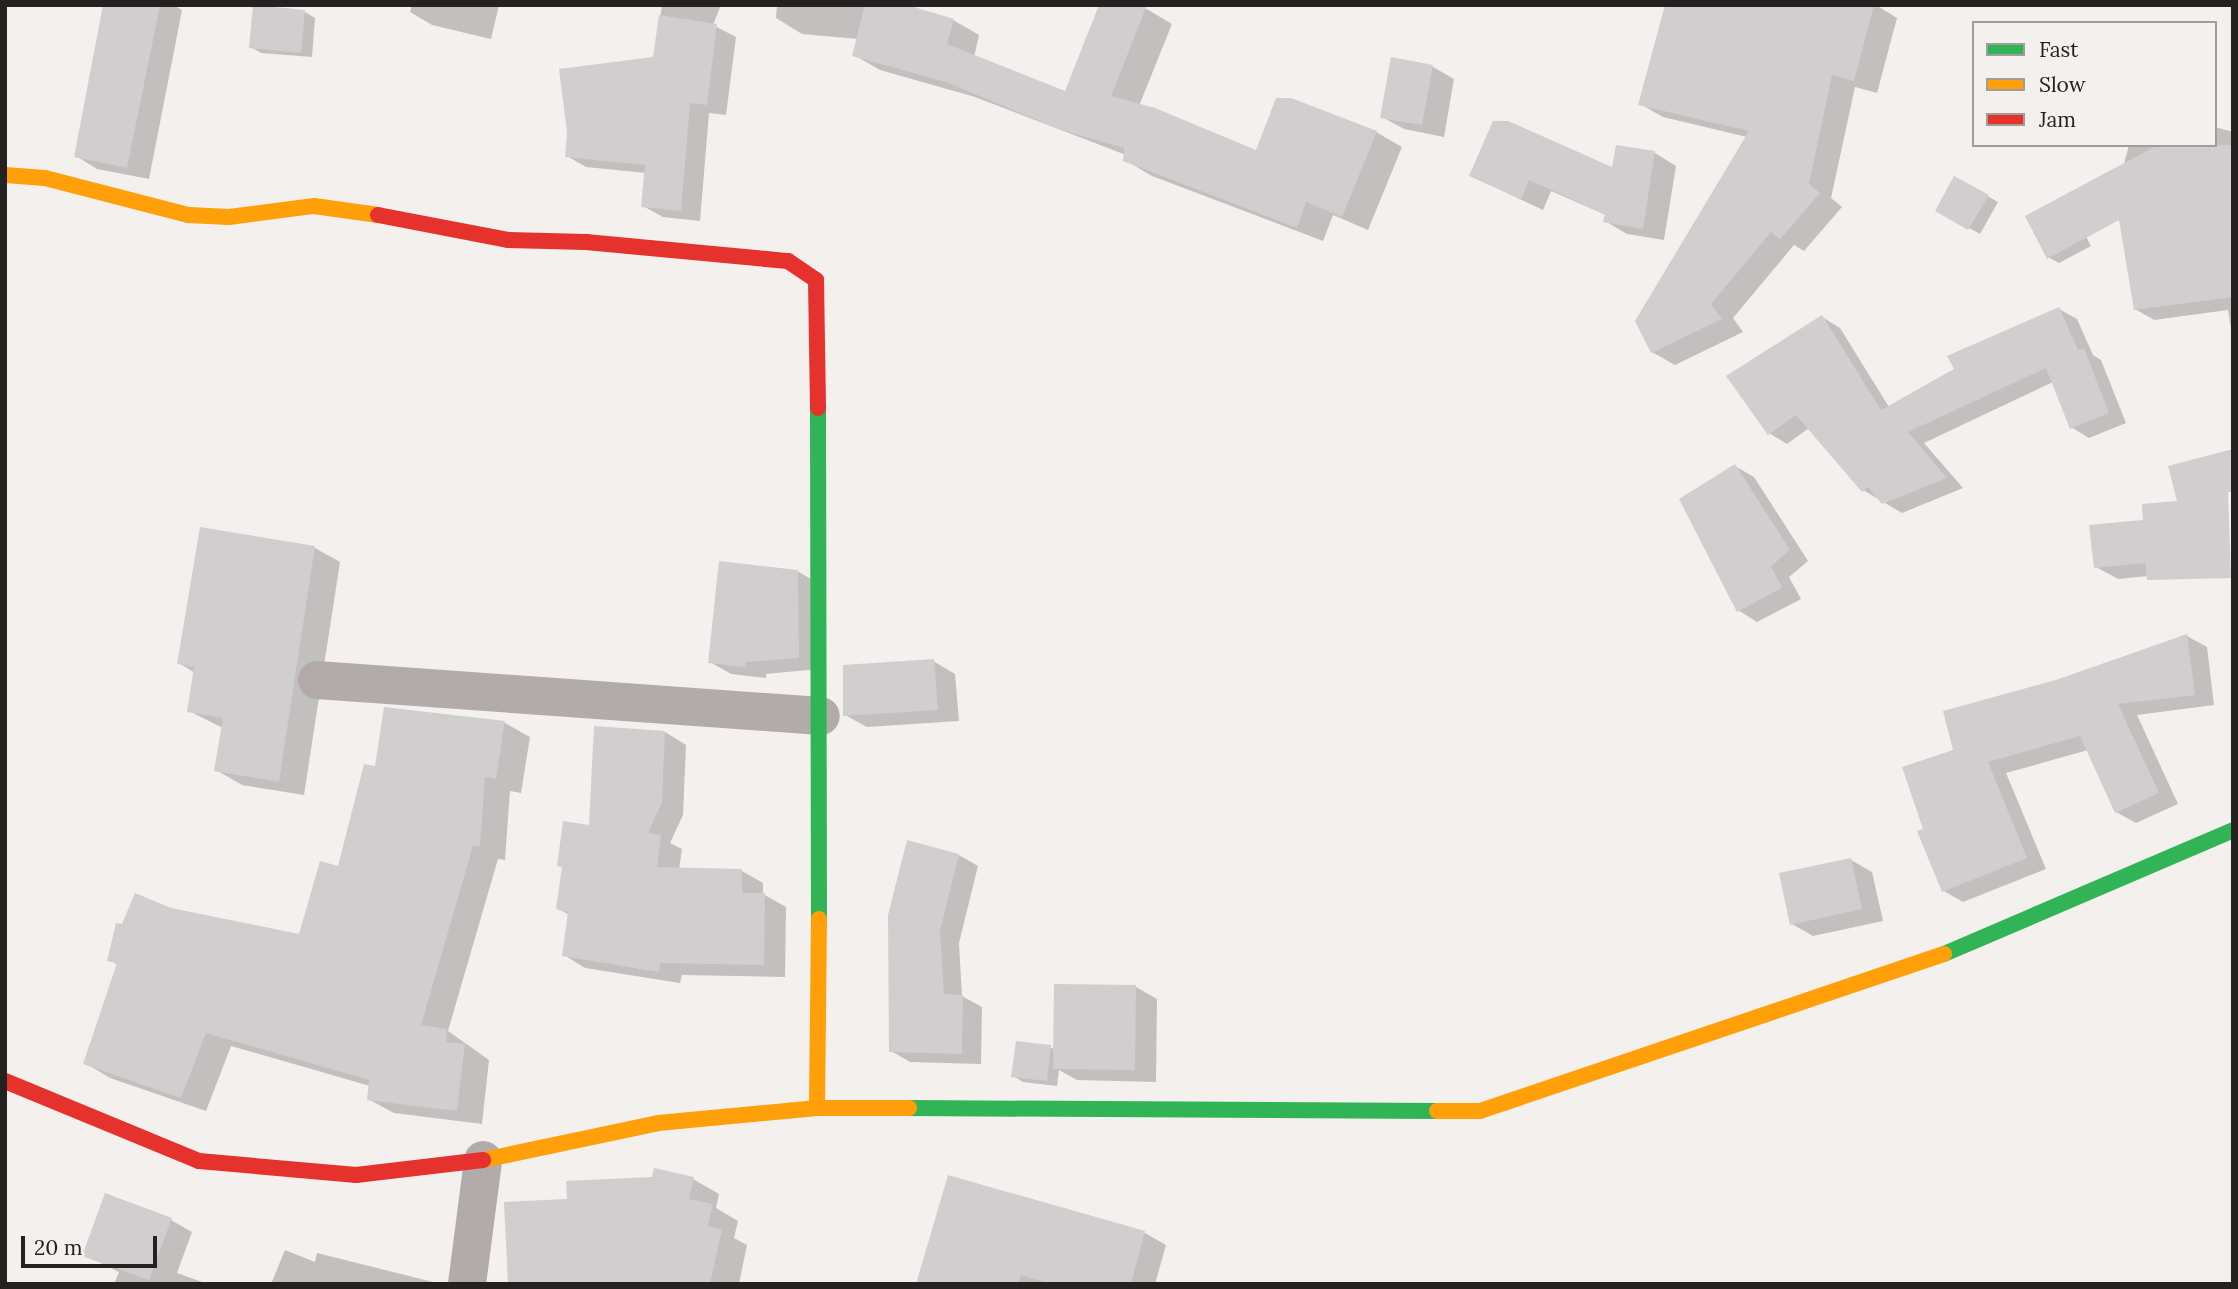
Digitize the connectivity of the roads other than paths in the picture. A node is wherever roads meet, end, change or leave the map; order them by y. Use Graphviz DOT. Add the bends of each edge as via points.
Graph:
graph roads {
  1 [pos="5,174"];
  2 [pos="317,680"];
  3 [pos="821,716"];
  4 [pos="2233,830"];
  5 [pos="5,1081"];
  6 [pos="817,1108"];
  7 [pos="483,1160"];
  8 [pos="467,1284"];
  1 -- 3 [label="street" via="45,178 188,215 229,217 314,206 410,219 508,240 586,242 788,261 816,280"];
  2 -- 3 [label="street"];
  3 -- 6 [label="street"];
  4 -- 6 [label="street" via="1959,950 1480,1111"];
  5 -- 7 [label="street" via="199,1161 355,1175"];
  6 -- 7 [label="street" via="658,1123"];
  7 -- 8 [label="street"];
}
